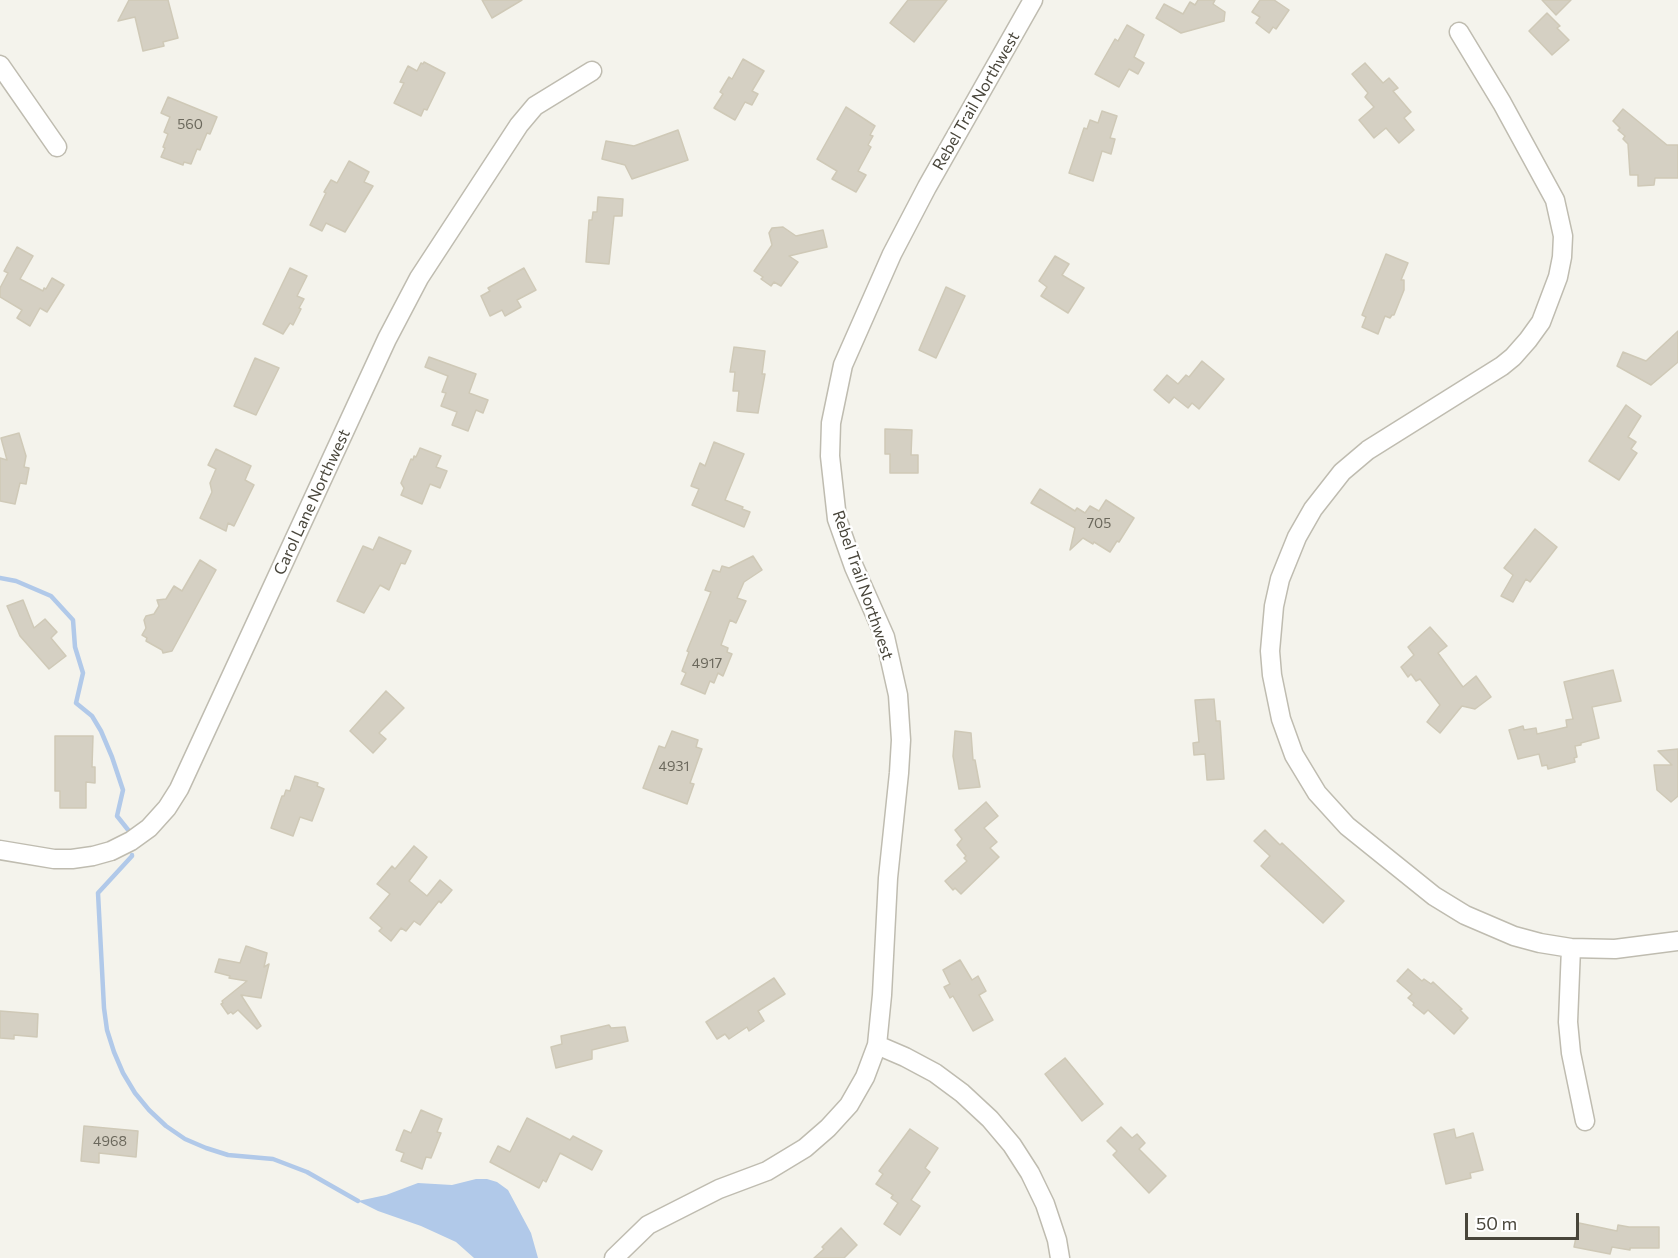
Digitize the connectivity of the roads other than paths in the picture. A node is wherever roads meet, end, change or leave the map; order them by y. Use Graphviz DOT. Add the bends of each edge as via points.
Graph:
graph roads {
  1 [pos="1033,0"];
  2 [pos="1459,32"];
  3 [pos="0,65"];
  4 [pos="592,71"];
  5 [pos="57,147"];
  6 [pos="0,850"];
  7 [pos="1678,941"];
  8 [pos="1571,948"];
  9 [pos="877,1045"];
  10 [pos="1585,1121"];
  11 [pos="614,1258"];
  12 [pos="1060,1258"];
  1 -- 9 [label="street, Rebel Trail Northwest" via="892,255 843,364 831,423 830,456 837,519 885,637 898,695 901,740"];
  2 -- 8 [label="street" via="1555,200 1563,236 1558,277 1541,322 1513,357 1368,450 1342,472 1323,496 1297,537 1280,579 1271,629 1272,675 1294,755 1317,793 1347,826 1434,896 1465,915 1514,936"];
  3 -- 5 [label="street"];
  4 -- 6 [label="street, Carol Lane Northwest" via="535,106 419,278 167,808 131,841 93,856 54,859"];
  7 -- 8 [label="street" via="1615,949"];
  8 -- 10 [label="street" via="1568,1022"];
  9 -- 11 [label="street, Rebel Trail Northwest" via="849,1105 805,1148 767,1171 719,1189 648,1226"];
  9 -- 12 [label="street" via="935,1073 990,1119 1030,1173 1048,1213"];
}
